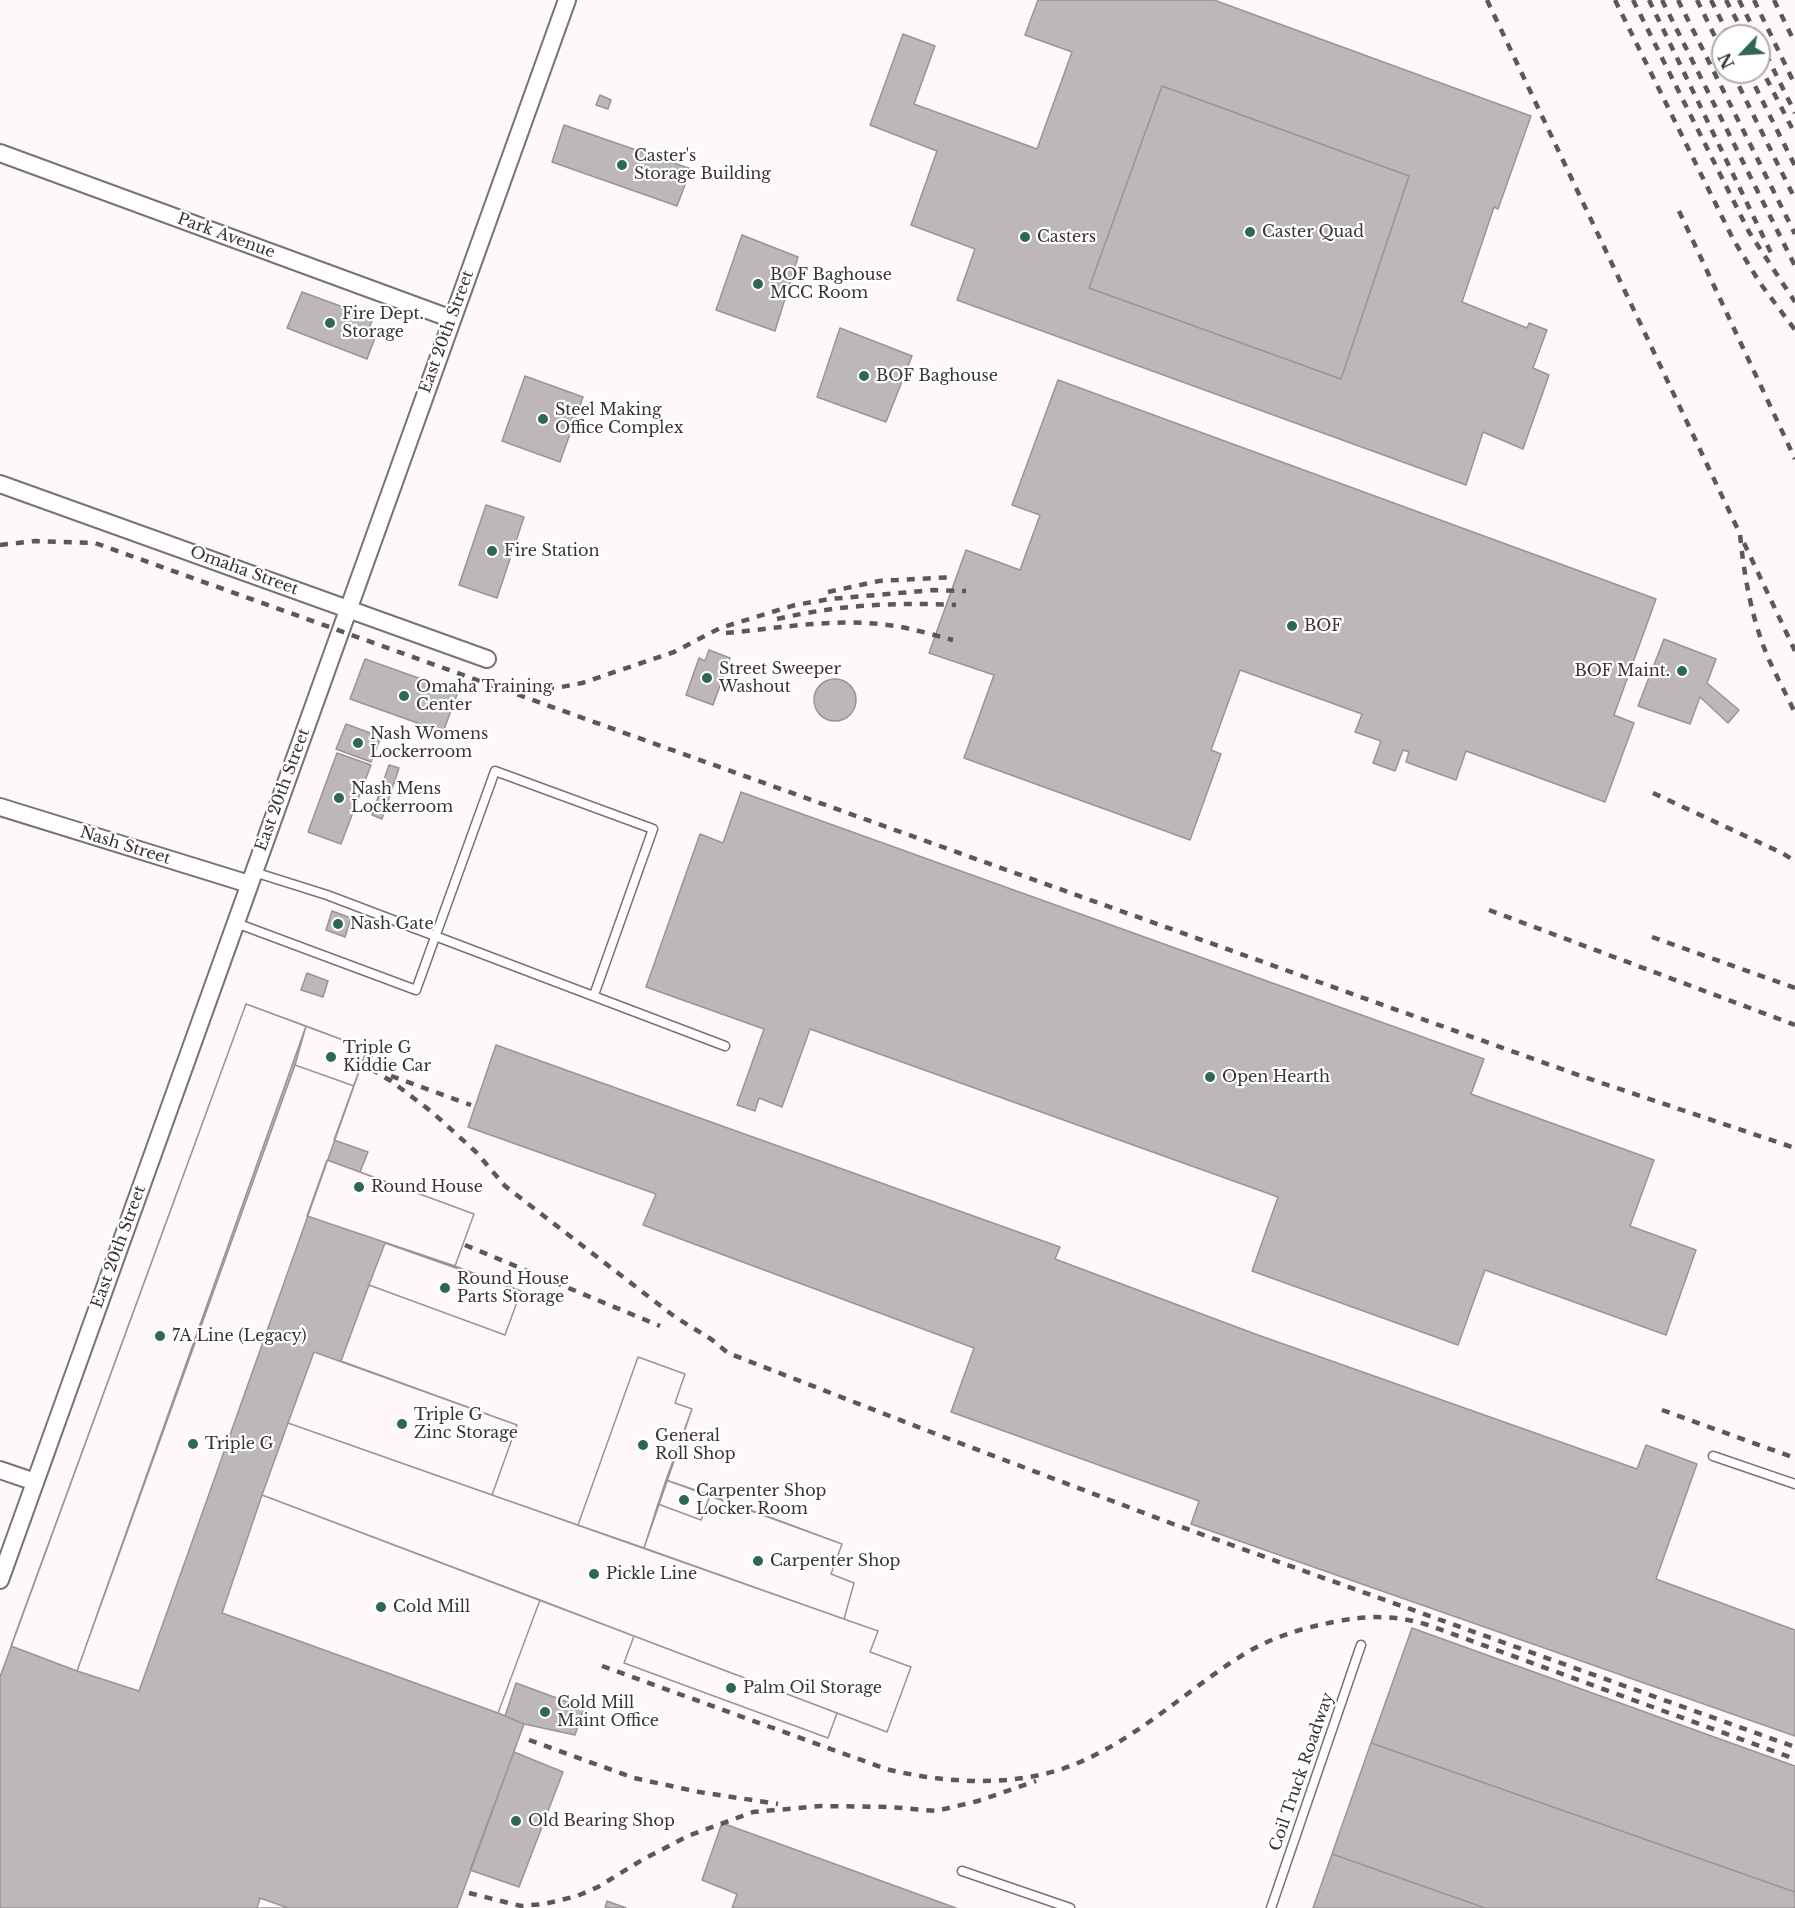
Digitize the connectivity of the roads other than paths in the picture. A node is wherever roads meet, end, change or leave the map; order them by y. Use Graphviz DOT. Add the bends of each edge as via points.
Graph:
graph roads {
  1 [pos="567,0"];
  2 [pos="0,153"];
  3 [pos="452,319"];
  4 [pos="0,484"];
  5 [pos="349,608"];
  6 [pos="487,659"];
  7 [pos="0,807"];
  8 [pos="252,878"];
  9 [pos="236,923"];
  10 [pos="436,936"];
  11 [pos="594,995"];
  12 [pos="725,1046"];
  13 [pos="1713,1456"];
  14 [pos="0,1470"];
  15 [pos="35,1482"];
  16 [pos="1795,1484"];
  17 [pos="0,1580"];
  18 [pos="1361,1645"];
  19 [pos="962,1870"];
  20 [pos="1070,1908"];
  21 [pos="1271,1908"];
  1 -- 3 [label="street, East 20th Street"];
  2 -- 3 [label="street, Park Avenue"];
  3 -- 5 [label="street, East 20th Street"];
  4 -- 5 [label="street, Omaha Street"];
  5 -- 6 [label="street, Omaha Street"];
  5 -- 8 [label="street, East 20th Street"];
  7 -- 8 [label="street, Nash Street"];
  8 -- 9 [label="street, East 20th Street"];
  8 -- 10 [label="lane" via="327,895"];
  9 -- 10 [label="lane" via="416,990"];
  9 -- 15 [label="street, East 20th Street"];
  10 -- 11 [label="lane"];
  10 -- 11 [label="lane" via="495,771 653,829"];
  11 -- 12 [label="lane"];
  13 -- 16 [label="lane"];
  14 -- 15 [label="street"];
  15 -- 17 [label="street, East 20th Street"];
  18 -- 21 [label="lane, Coil Truck Roadway"];
  19 -- 20 [label="lane"];
}
